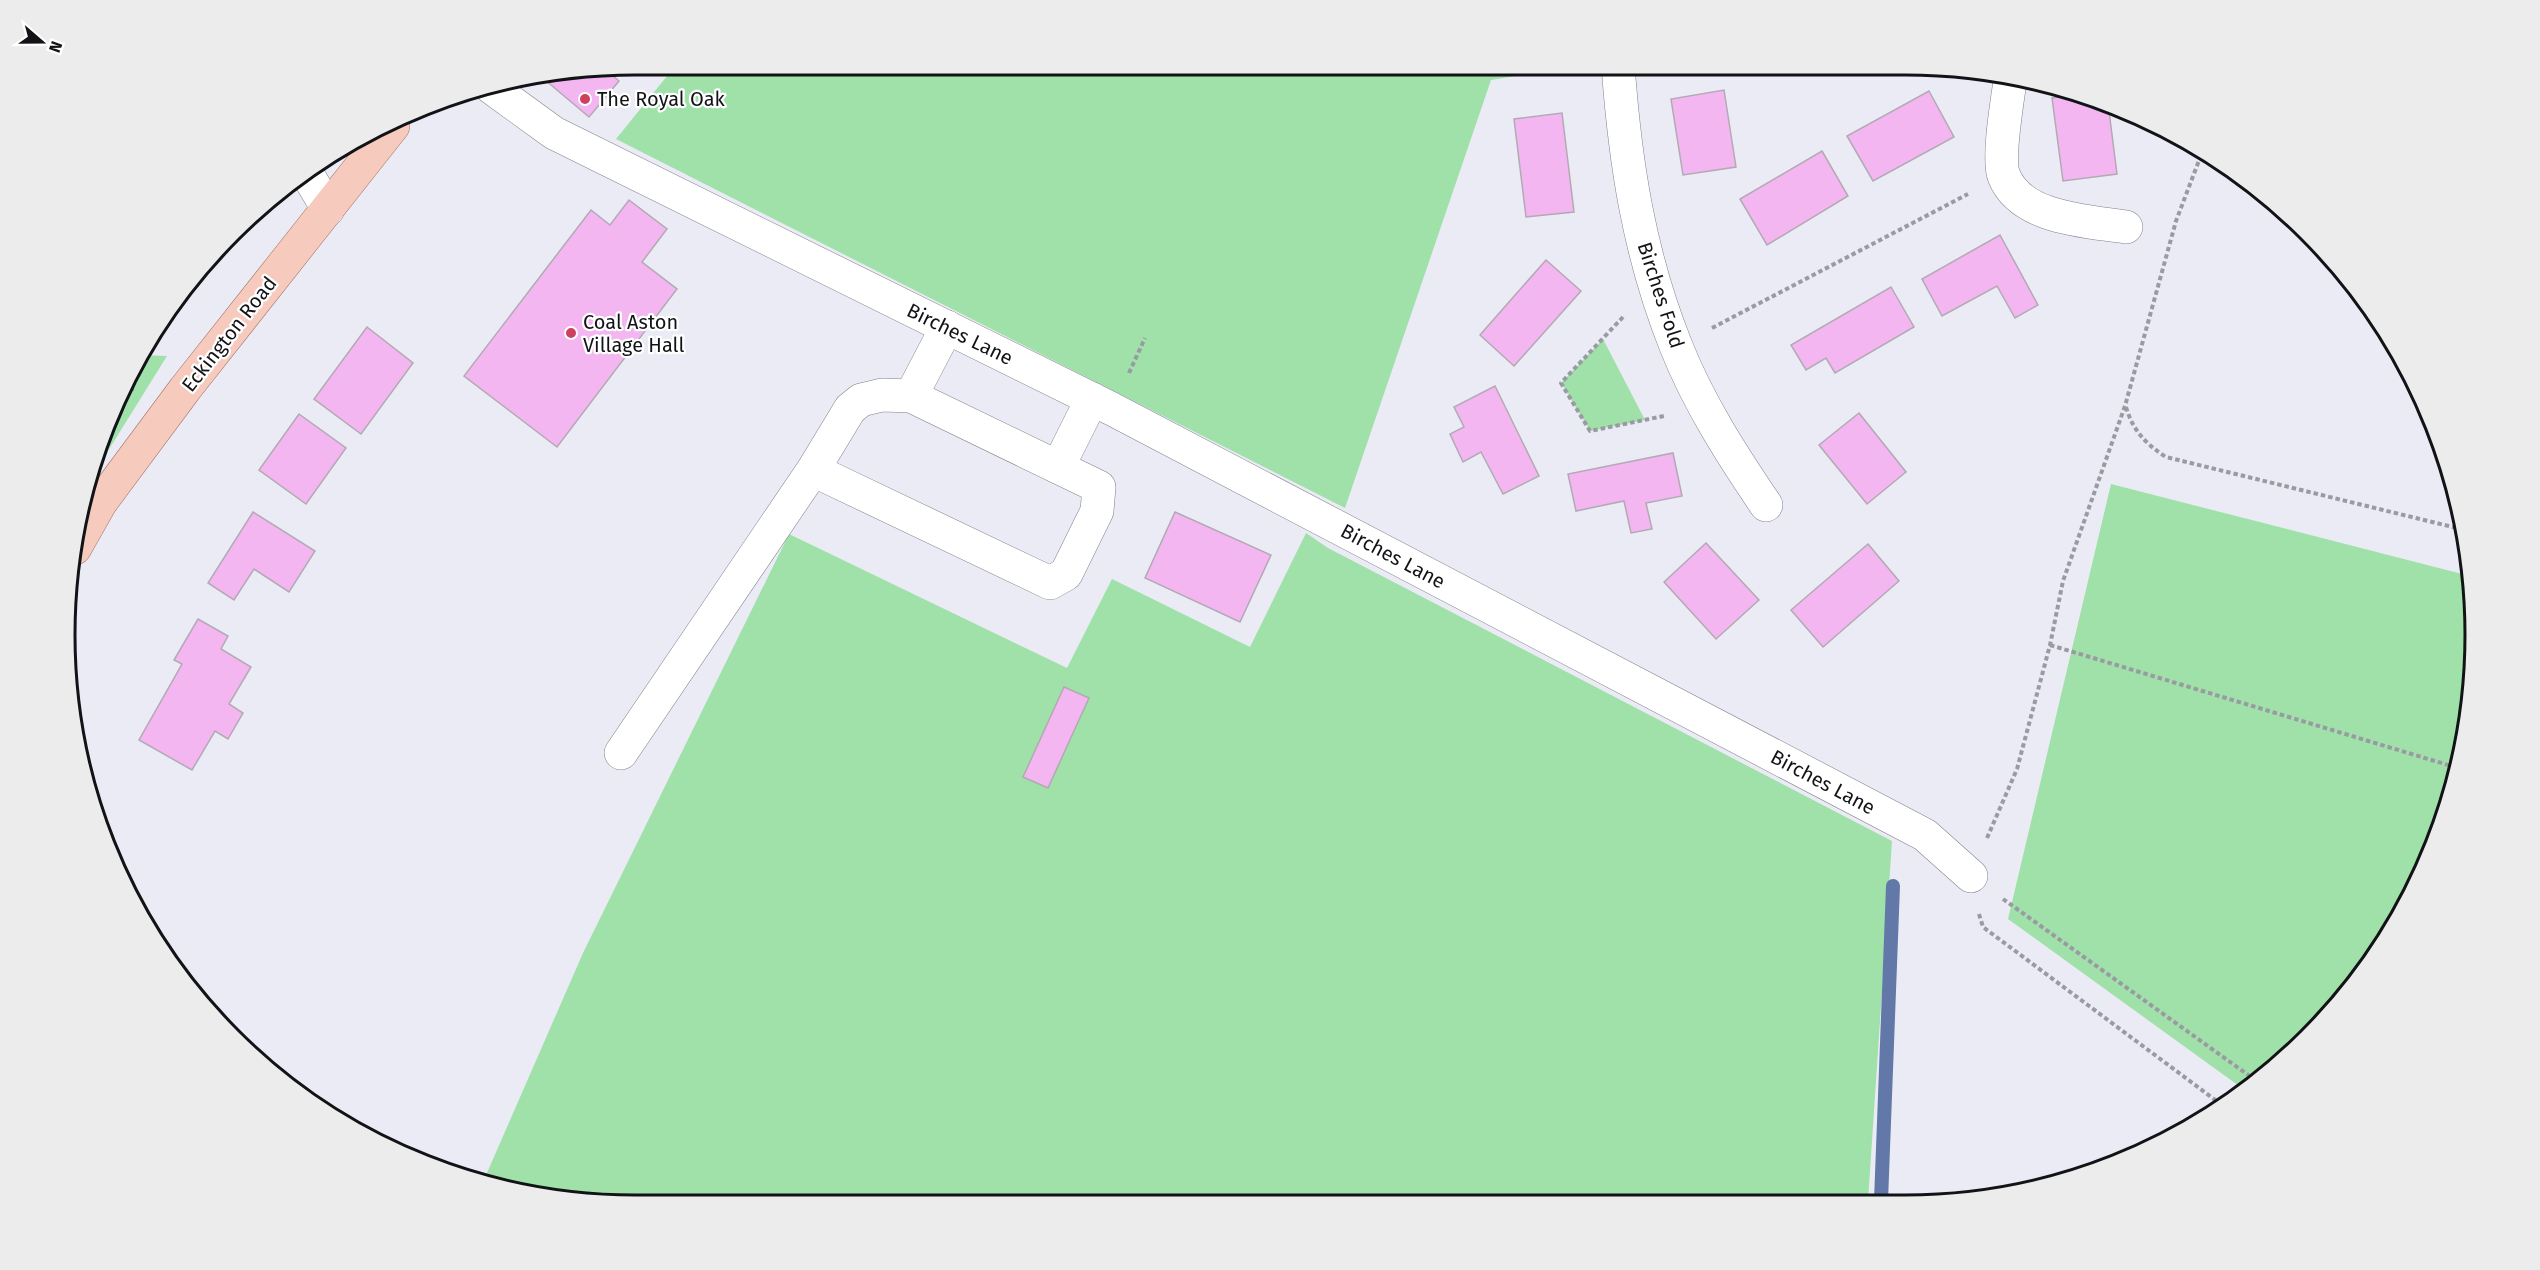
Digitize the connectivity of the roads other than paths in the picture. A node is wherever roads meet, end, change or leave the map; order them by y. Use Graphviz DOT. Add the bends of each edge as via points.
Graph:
graph roads {
  1 [pos="1619,75"];
  2 [pos="2010,85"];
  3 [pos="498,92"];
  4 [pos="388,133"];
  5 [pos="310,179"];
  6 [pos="328,209"];
  7 [pos="2126,227"];
  8 [pos="947,327"];
  9 [pos="911,396"];
  10 [pos="1092,399"];
  11 [pos="1058,467"];
  12 [pos="813,470"];
  13 [pos="1766,505"];
  14 [pos="85,530"];
  15 [pos="621,753"];
  16 [pos="1971,876"];
  1 -- 13 [label="street, Birches Fold" via="1629,181 1654,283 1676,347 1706,408"];
  2 -- 7 [label="street" via="2003,175 2018,197 2045,213"];
  3 -- 8 [label="street, Birches Lane" via="554,133"];
  4 -- 6 [label="main road, Eckington Road"];
  5 -- 6 [label="street"];
  6 -- 14 [label="main road, Eckington Road" via="164,418 101,502"];
  8 -- 9 [label="street"];
  8 -- 10 [label="street, Birches Lane"];
  9 -- 11 [label="street"];
  9 -- 12 [label="street" via="882,395 861,400 850,409"];
  10 -- 11 [label="street"];
  10 -- 16 [label="street, Birches Lane" via="1925,836"];
  11 -- 12 [label="street" via="1099,487 1097,511 1065,574 1050,583"];
  12 -- 15 [label="street"];
}
